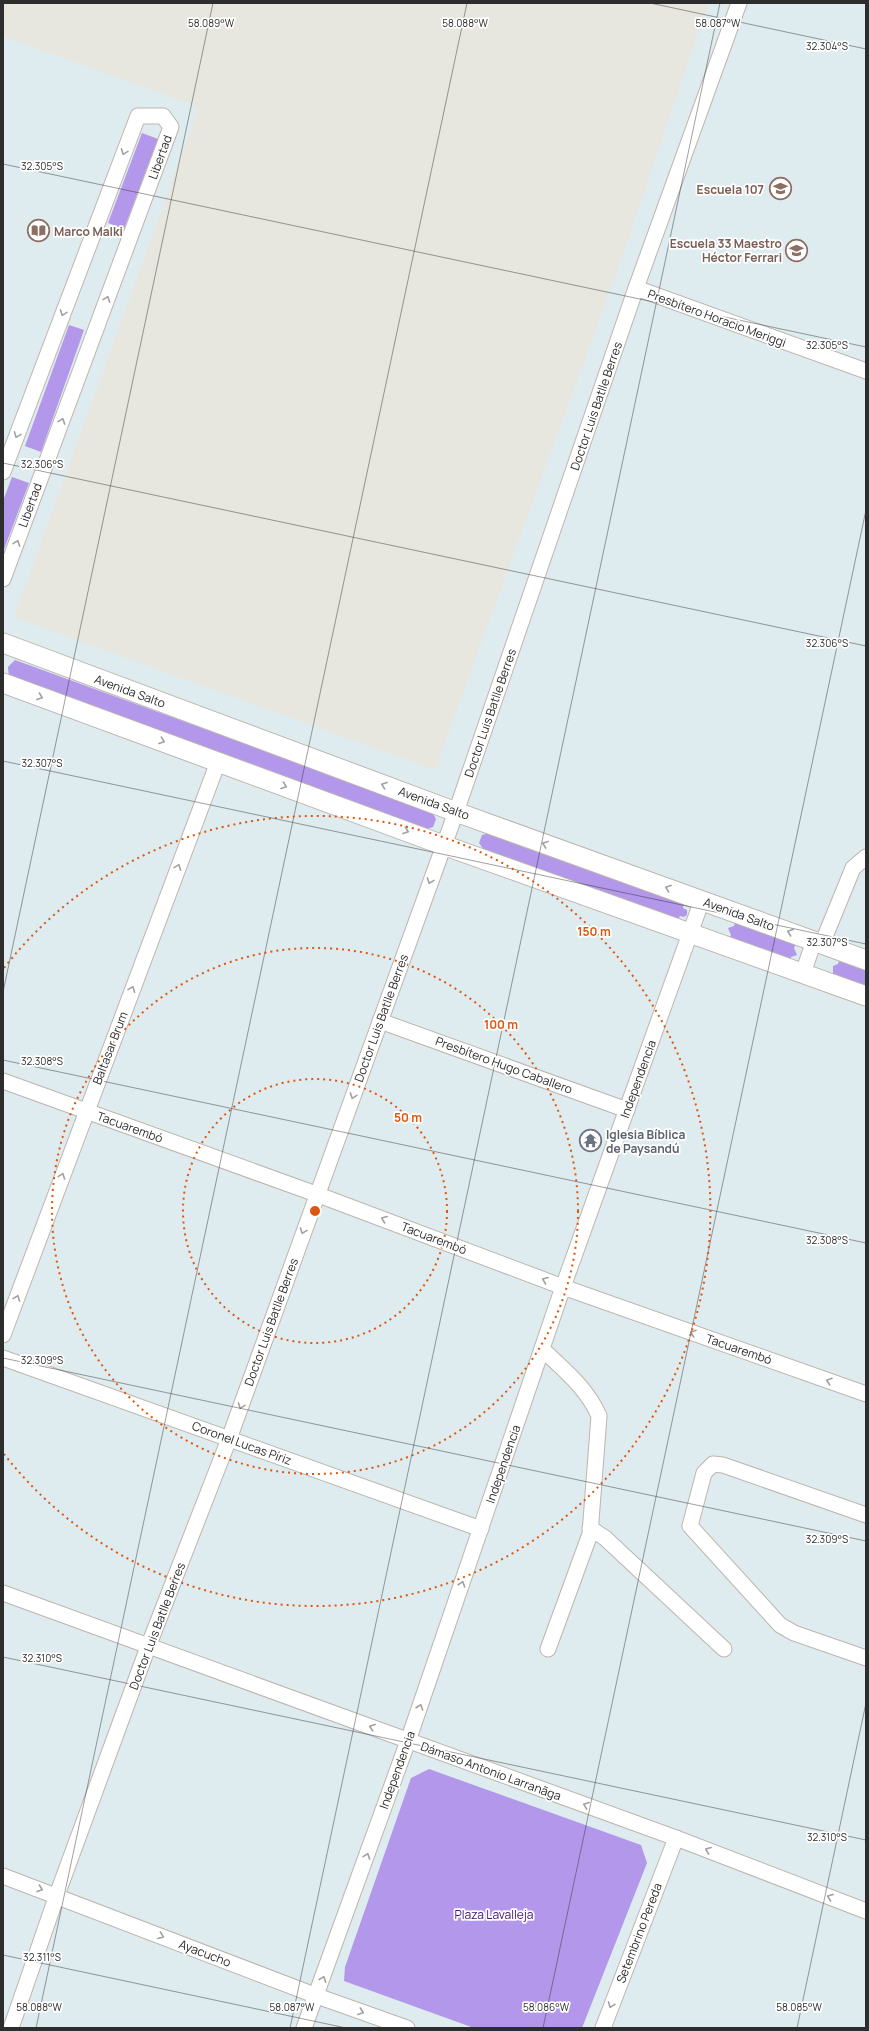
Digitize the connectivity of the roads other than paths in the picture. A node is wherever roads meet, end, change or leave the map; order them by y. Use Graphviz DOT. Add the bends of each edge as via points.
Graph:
graph roads {
  1 [pos="739,3"];
  2 [pos="636,288"];
  3 [pos="866,371"];
  4 [pos="3,472"];
  5 [pos="3,579"];
  6 [pos="3,644"];
  7 [pos="3,683"];
  8 [pos="218,762"];
  9 [pos="456,812"];
  10 [pos="443,845"];
  11 [pos="866,857"];
  12 [pos="702,900"];
  13 [pos="691,933"];
  14 [pos="818,942"];
  15 [pos="866,960"];
  16 [pos="803,973"];
  17 [pos="866,996"];
  18 [pos="380,1021"];
  19 [pos="3,1080"];
  20 [pos="627,1110"];
  21 [pos="86,1111"];
  22 [pos="316,1194"];
  23 [pos="563,1287"];
  24 [pos="3,1335"];
  25 [pos="542,1349"];
  26 [pos="3,1358"];
  27 [pos="866,1394"];
  28 [pos="229,1439"];
  29 [pos="866,1515"];
  30 [pos="590,1528"];
  31 [pos="481,1529"];
  32 [pos="3,1593"];
  33 [pos="148,1647"];
  34 [pos="548,1649"];
  35 [pos="724,1649"];
  36 [pos="866,1658"];
  37 [pos="408,1741"];
  38 [pos="676,1838"];
  39 [pos="3,1876"];
  40 [pos="57,1895"];
  41 [pos="866,1911"];
  42 [pos="317,1996"];
  43 [pos="11,2028"];
  44 [pos="304,2028"];
  45 [pos="407,2028"];
  46 [pos="603,2028"];
  1 -- 2 [label="street, Doctor Luis Batlle Berres"];
  2 -- 3 [label="street, Presbítero Horacio Meriggi"];
  2 -- 9 [label="street, Doctor Luis Batlle Berres"];
  5 -- 4 [label="street, Libertad, one-way" via="171,127 163,116 138,116"];
  9 -- 6 [label="street, Avenida Salto, one-way"];
  7 -- 8 [label="street, one-way"];
  8 -- 10 [label="street, one-way"];
  21 -- 8 [label="street, Baltasar Brum, one-way"];
  9 -- 10 [label="street, Doctor Luis Batlle Berres"];
  12 -- 9 [label="street, Avenida Salto, one-way"];
  10 -- 13 [label="street"];
  10 -- 18 [label="street, Doctor Luis Batlle Berres, one-way"];
  11 -- 14 [label="street" via="853,868"];
  12 -- 13 [label="street, Independencia"];
  14 -- 12 [label="street, Avenida Salto, one-way"];
  13 -- 16 [label="street"];
  13 -- 20 [label="street, Independencia"];
  14 -- 15 [label="street, Avenida Salto"];
  14 -- 16 [label="street"];
  16 -- 17 [label="street"];
  18 -- 20 [label="street, Presbítero Hugo Caballero"];
  18 -- 22 [label="street, Doctor Luis Batlle Berres, one-way"];
  19 -- 21 [label="street, Tacuarembó"];
  20 -- 23 [label="street, Independencia"];
  21 -- 22 [label="street, Tacuarembó"];
  24 -- 21 [label="street, Baltasar Brum, one-way"];
  23 -- 22 [label="street, Tacuarembó, one-way"];
  22 -- 28 [label="street, Doctor Luis Batlle Berres, one-way"];
  23 -- 25 [label="street, Independencia"];
  27 -- 23 [label="street, Tacuarembó, one-way"];
  25 -- 30 [label="street" via="583,1388 599,1416"];
  25 -- 31 [label="street, Independencia"];
  26 -- 28 [label="street, Coronel Lucas Píriz"];
  28 -- 31 [label="street, Coronel Lucas Píriz"];
  28 -- 33 [label="street, Doctor Luis Batlle Berres"];
  29 -- 36 [label="street" via="723,1465 713,1464 704,1473 690,1526 780,1625 794,1633"];
  30 -- 34 [label="street"];
  30 -- 35 [label="street" via="605,1538"];
  37 -- 31 [label="street, Independencia, one-way"];
  32 -- 33 [label="street, Dámaso Antonio Larranãga"];
  37 -- 33 [label="street, Dámaso Antonio Larranãga, one-way"];
  33 -- 40 [label="street, Doctor Luis Batlle Berres"];
  38 -- 37 [label="street, Dámaso Antonio Larranãga, one-way"];
  42 -- 37 [label="street, Independencia, one-way"];
  41 -- 38 [label="street, Dámaso Antonio Larranãga, one-way"];
  38 -- 46 [label="street, Setembrino Pereda, one-way"];
  39 -- 40 [label="street, Ayacucho, one-way"];
  40 -- 42 [label="street, Ayacucho, one-way"];
  40 -- 43 [label="street, Doctor Luis Batlle Berres"];
  42 -- 44 [label="street, Independencia"];
  42 -- 45 [label="street, Ayacucho, one-way"];
}
